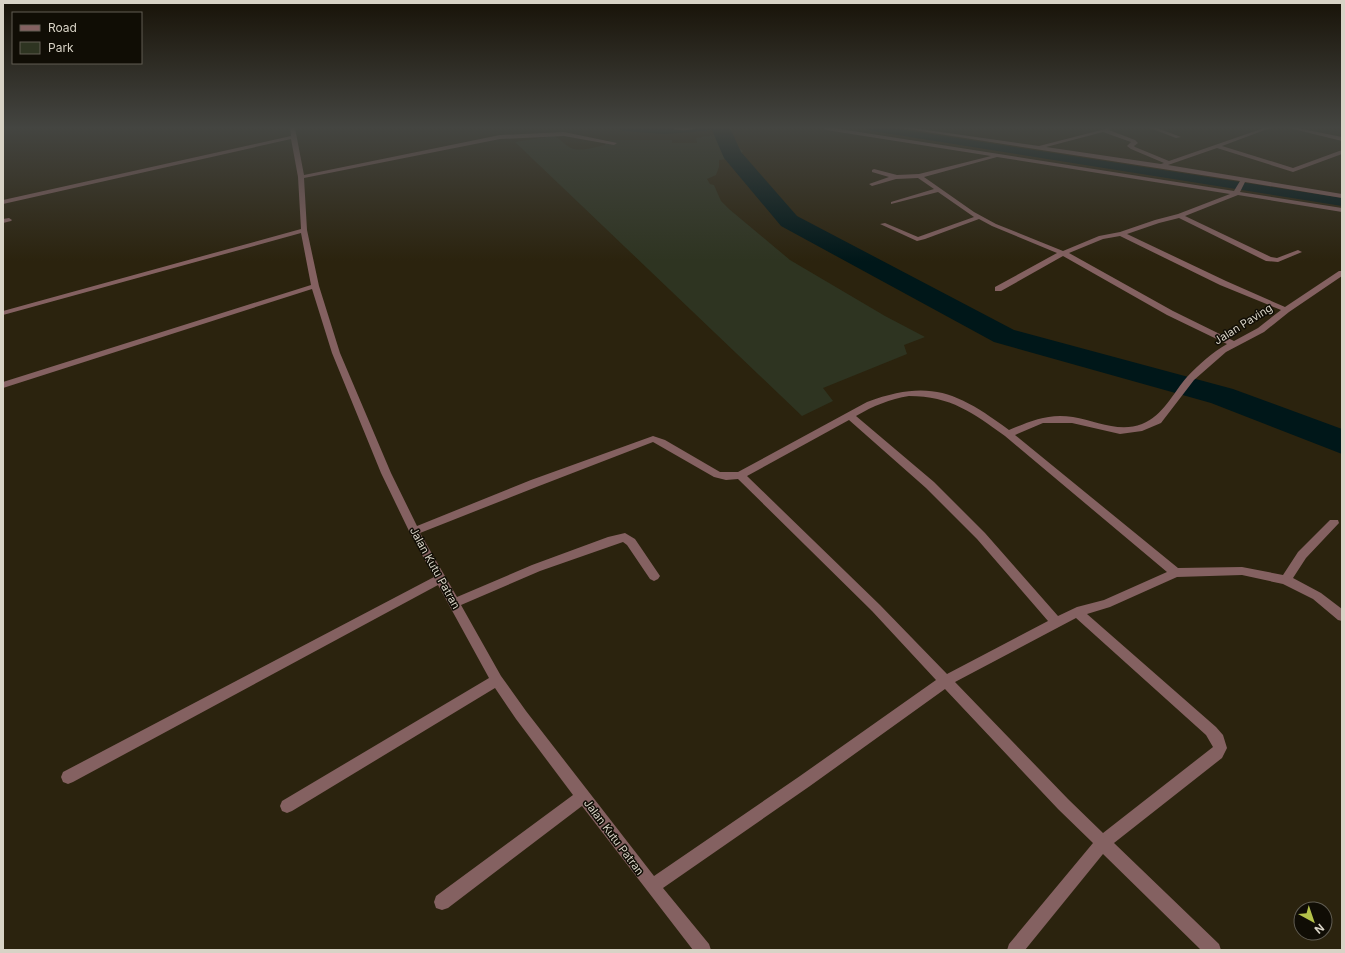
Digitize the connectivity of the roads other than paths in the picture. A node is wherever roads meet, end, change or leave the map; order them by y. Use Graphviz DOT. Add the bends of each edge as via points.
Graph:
graph roads {
  1 [pos="125,172"];
  2 [pos="300,172"];
  3 [pos="324,172"];
  4 [pos="876,172"];
  5 [pos="933,172"];
  6 [pos="1104,172"];
  7 [pos="1194,172"];
  8 [pos="1119,175"];
  9 [pos="919,176"];
  10 [pos="301,177"];
  11 [pos="897,177"];
  12 [pos="1103,180"];
  13 [pos="1242,182"];
  14 [pos="872,184"];
  15 [pos="938,190"];
  16 [pos="1237,193"];
  17 [pos="1342,196"];
  18 [pos="3,202"];
  19 [pos="893,203"];
  20 [pos="1342,210"];
  21 [pos="1180,216"];
  22 [pos="979,217"];
  23 [pos="883,224"];
  24 [pos="304,230"];
  25 [pos="1121,234"];
  26 [pos="1062,252"];
  27 [pos="1298,252"];
  28 [pos="1342,273"];
  29 [pos="315,286"];
  30 [pos="998,289"];
  31 [pos="1286,310"];
  32 [pos="3,313"];
  33 [pos="1233,344"];
  34 [pos="3,385"];
  35 [pos="849,415"];
  36 [pos="1008,434"];
  37 [pos="740,475"];
  38 [pos="1334,523"];
  39 [pos="414,531"];
  40 [pos="1176,573"];
  41 [pos="654,576"];
  42 [pos="440,579"];
  43 [pos="1286,580"];
  44 [pos="454,603"];
  45 [pos="1077,612"];
  46 [pos="1342,616"];
  47 [pos="1056,622"];
  48 [pos="497,680"];
  49 [pos="945,681"];
  50 [pos="68,777"];
  51 [pos="583,796"];
  52 [pos="287,806"];
  53 [pos="1103,842"];
  54 [pos="652,886"];
  55 [pos="442,902"];
  56 [pos="703,950"];
  57 [pos="1015,950"];
  58 [pos="1213,950"];
  1 -- 18 [label="street"];
  2 -- 10 [label="street, Jalan Kutu Patran"];
  3 -- 10 [label="street"];
  4 -- 11 [label="street"];
  5 -- 9 [label="street"];
  6 -- 8 [label="street"];
  7 -- 13 [label="street"];
  8 -- 12 [label="street"];
  8 -- 16 [label="street"];
  9 -- 11 [label="street"];
  9 -- 15 [label="street"];
  10 -- 24 [label="street, Jalan Kutu Patran"];
  11 -- 14 [label="street"];
  13 -- 16 [label="street"];
  13 -- 17 [label="street"];
  15 -- 19 [label="street"];
  15 -- 22 [label="street"];
  16 -- 20 [label="street"];
  16 -- 21 [label="street"];
  21 -- 25 [label="street"];
  21 -- 27 [label="street" via="1269,259 1278,260"];
  22 -- 23 [label="street" via="923,238 912,238"];
  22 -- 26 [label="street"];
  24 -- 29 [label="street, Jalan Kutu Patran"];
  24 -- 32 [label="street"];
  25 -- 26 [label="street" via="1101,237 1078,248"];
  25 -- 31 [label="street"];
  26 -- 30 [label="street"];
  26 -- 33 [label="street" via="1170,313"];
  28 -- 31 [label="street, Jalan Paving"];
  29 -- 34 [label="street"];
  29 -- 39 [label="street, Jalan Kutu Patran" via="336,353 386,473"];
  31 -- 33 [label="street, Jalan Paving" via="1261,330"];
  33 -- 36 [label="street, Jalan Paving" via="1191,378 1158,421 1142,428 1120,430 1072,420 1042,420"];
  35 -- 36 [label="street" via="888,396 916,391 944,395 980,413"];
  35 -- 37 [label="street"];
  35 -- 47 [label="street" via="935,490 981,536"];
  36 -- 40 [label="street"];
  37 -- 39 [label="street" via="718,475 653,439"];
  37 -- 49 [label="street" via="876,608"];
  38 -- 43 [label="street" via="1302,555"];
  39 -- 42 [label="street, Jalan Kutu Patran"];
  40 -- 43 [label="street" via="1242,571"];
  40 -- 45 [label="street" via="1106,604"];
  41 -- 44 [label="street" via="625,537 536,568"];
  42 -- 44 [label="street, Jalan Kutu Patran"];
  42 -- 50 [label="street"];
  43 -- 46 [label="street" via="1317,596"];
  44 -- 48 [label="street, Jalan Kutu Patran"];
  45 -- 47 [label="street"];
  45 -- 53 [label="street" via="1211,731 1220,748 1217,753"];
  47 -- 49 [label="street"];
  48 -- 51 [label="street, Jalan Kutu Patran"];
  48 -- 52 [label="street"];
  49 -- 53 [label="street"];
  49 -- 54 [label="street"];
  51 -- 54 [label="street, Jalan Kutu Patran"];
  51 -- 55 [label="street"];
  53 -- 57 [label="street"];
  53 -- 58 [label="street"];
  54 -- 56 [label="street, Jalan Kutu Patran"];
}
